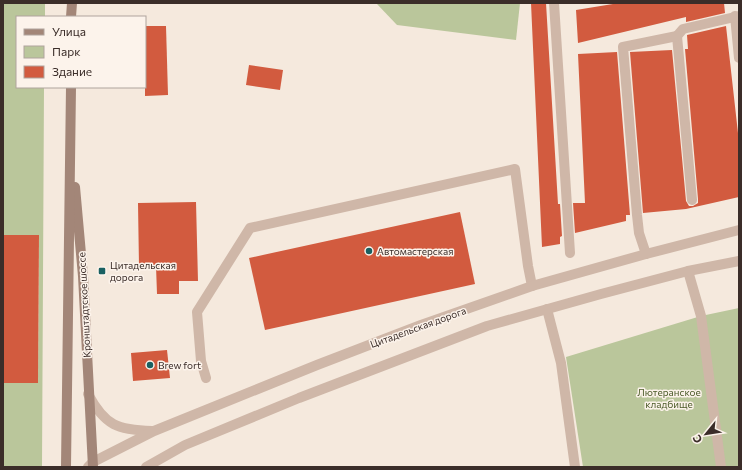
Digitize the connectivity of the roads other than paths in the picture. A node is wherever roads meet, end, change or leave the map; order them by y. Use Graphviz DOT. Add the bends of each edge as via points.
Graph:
graph roads {
  1 [pos="72,3"];
  2 [pos="554,3"];
  3 [pos="72,16"];
  4 [pos="737,16"];
  5 [pos="677,36"];
  6 [pos="739,58"];
  7 [pos="71,88"];
  8 [pos="70,143"];
  9 [pos="692,200"];
  10 [pos="739,230"];
  11 [pos="570,253"];
  12 [pos="646,254"];
  13 [pos="739,261"];
  14 [pos="688,271"];
  15 [pos="532,286"];
  16 [pos="547,309"];
  17 [pos="206,378"];
  18 [pos="88,394"];
  19 [pos="154,430"];
  20 [pos="91,465"];
  21 [pos="66,467"];
  22 [pos="146,467"];
  23 [pos="575,467"];
  24 [pos="721,467"];
  1 -- 3 [label="main road"];
  2 -- 11 [label="street"];
  4 -- 5 [label="street" via="683,29"];
  4 -- 6 [label="street"];
  5 -- 9 [label="street"];
  5 -- 12 [label="street" via="623,47 637,215"];
  7 -- 8 [label="main road, Кронштадтское шоссе"];
  8 -- 18 [label="main road, Кронштадтское шоссе" via="80,239"];
  8 -- 21 [label="main road, Кронштадтское шоссе"];
  10 -- 12 [label="street, Цитадельская дорога"];
  12 -- 15 [label="street, Цитадельская дорога"];
  13 -- 14 [label="street"];
  14 -- 16 [label="street"];
  14 -- 24 [label="street" via="701,316"];
  15 -- 17 [label="street" via="515,170 250,228 198,312 201,361"];
  15 -- 19 [label="street, Цитадельская дорога" via="414,328"];
  16 -- 22 [label="street" via="487,326 299,398 185,445"];
  16 -- 23 [label="street" via="561,363"];
  18 -- 19 [label="street" via="96,408 112,424 128,430"];
  18 -- 20 [label="main road, Кронштадтское шоссе"];
  19 -- 20 [label="street, Цитадельская дорога"];
}
